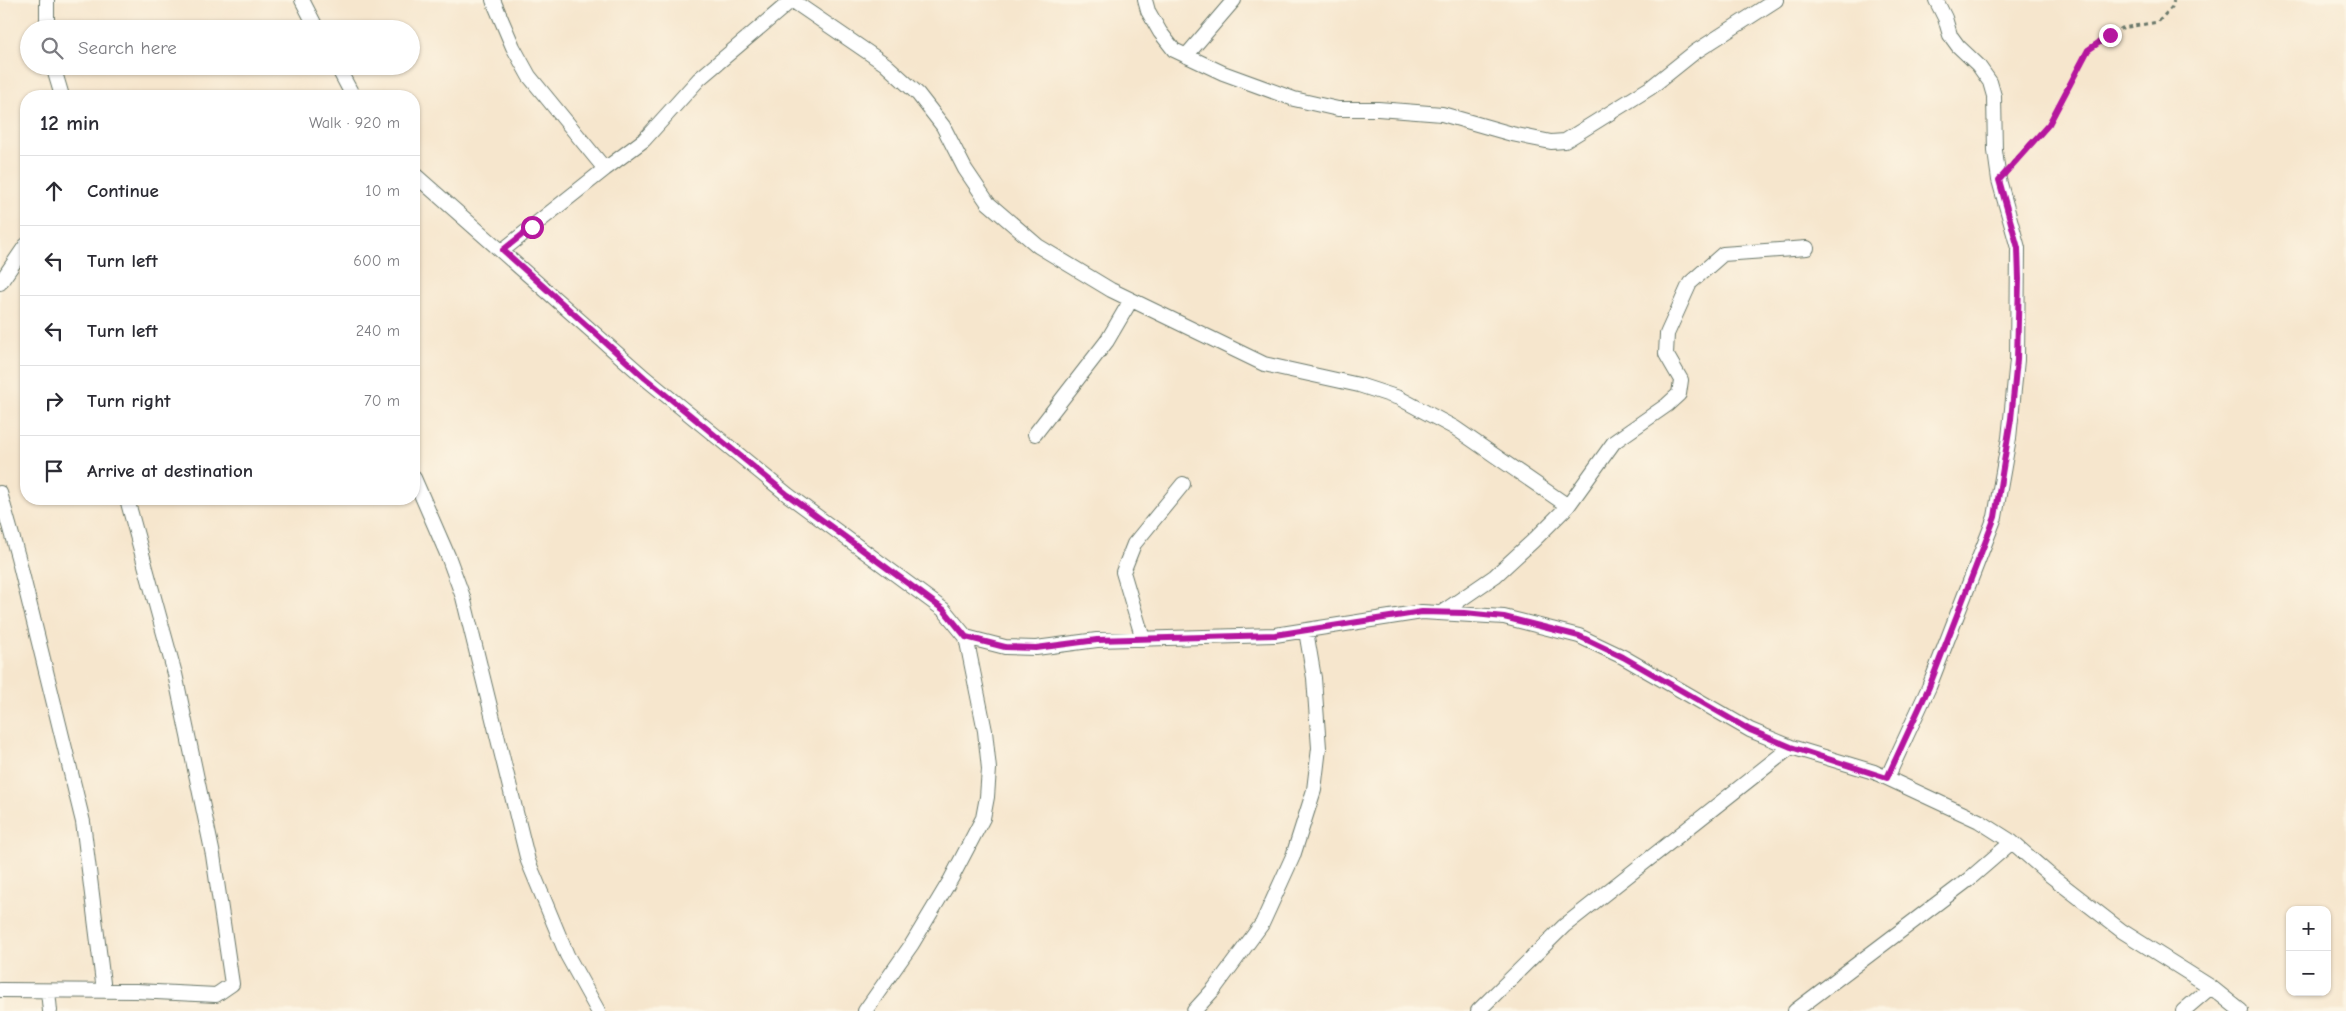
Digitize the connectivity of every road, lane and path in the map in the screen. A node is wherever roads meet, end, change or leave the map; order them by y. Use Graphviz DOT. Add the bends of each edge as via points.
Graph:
graph roads {
  1 [pos="47,0"];
  2 [pos="302,0"];
  3 [pos="493,0"];
  4 [pos="1145,0"];
  5 [pos="1234,0"];
  6 [pos="1776,0"];
  7 [pos="1936,0"];
  8 [pos="2174,0"];
  9 [pos="792,1"];
  10 [pos="47,20"];
  11 [pos="312,20"];
  12 [pos="1186,56"];
  13 [pos="56,75"];
  14 [pos="342,75"];
  15 [pos="60,90"];
  16 [pos="350,90"];
  17 [pos="605,169"];
  18 [pos="420,179"];
  19 [pos="1999,180"];
  20 [pos="1807,248"];
  21 [pos="503,250"];
  22 [pos="20,254"];
  23 [pos="0,282"];
  24 [pos="1131,300"];
  25 [pos="1035,434"];
  26 [pos="1184,484"];
  27 [pos="420,492"];
  28 [pos="0,493"];
  29 [pos="128,505"];
  30 [pos="1568,506"];
  31 [pos="1441,613"];
  32 [pos="1306,632"];
  33 [pos="966,637"];
  34 [pos="1143,639"];
  35 [pos="1791,747"];
  36 [pos="1887,778"];
  37 [pos="2012,842"];
  38 [pos="2211,986"];
  39 [pos="0,990"];
  40 [pos="48,991"];
  41 [pos="104,991"];
  42 [pos="50,1011"];
  43 [pos="598,1011"];
  44 [pos="865,1011"];
  45 [pos="1194,1011"];
  46 [pos="1478,1011"];
  47 [pos="1795,1011"];
  48 [pos="2183,1011"];
  49 [pos="2241,1011"];
  1 -- 10 [label="street"];
  2 -- 11 [label="street"];
  3 -- 17 [label="street" via="529,76"];
  4 -- 12 [label="street" via="1160,32 1174,50"];
  5 -- 12 [label="street"];
  6 -- 12 [label="street" via="1695,52 1650,88 1565,141 1558,142 1512,134 1442,114 1338,109 1294,99"];
  7 -- 19 [label="street" via="1950,34 1990,82 1994,96"];
  8 -- 19 [label="path" via="2158,22 2122,28 2088,50 2049,124"];
  9 -- 17 [label="street" via="699,79 644,140"];
  9 -- 24 [label="street" via="885,64 918,94 943,126 965,169 988,203 1038,246"];
  13 -- 15 [label="street"];
  14 -- 16 [label="street"];
  17 -- 21 [label="street"];
  18 -- 21 [label="street"];
  19 -- 36 [label="street" via="2018,248 2019,279 2017,360 1995,517 1929,687"];
  20 -- 30 [label="street" via="1723,254 1690,283 1667,334 1666,354 1681,380 1679,394 1667,406 1614,442"];
  21 -- 33 [label="street" via="645,378 788,495 944,610"];
  22 -- 23 [label="street"];
  24 -- 25 [label="street" via="1107,342"];
  24 -- 30 [label="street" via="1264,364 1359,385 1399,398 1455,428"];
  26 -- 34 [label="street" via="1134,544 1123,572"];
  27 -- 43 [label="street" via="463,597 528,861 567,955"];
  28 -- 41 [label="street" via="83,822"];
  29 -- 41 [label="street" via="175,674 213,855 232,984 216,996"];
  30 -- 31 [label="street" via="1495,576"];
  31 -- 32 [label="street" via="1422,612"];
  31 -- 35 [label="street" via="1504,617 1579,636 1623,657 1750,730"];
  32 -- 34 [label="street"];
  32 -- 45 [label="street" via="1314,678 1319,748 1314,790 1292,856 1262,924"];
  33 -- 34 [label="street" via="1005,647 1036,648 1097,640"];
  33 -- 44 [label="street" via="988,759 988,797 983,818 912,944"];
  35 -- 36 [label="street"];
  35 -- 46 [label="street" via="1564,926"];
  36 -- 37 [label="street" via="1979,821"];
  37 -- 38 [label="street" via="2122,931"];
  37 -- 47 [label="street" via="1968,880"];
  38 -- 48 [label="street"];
  38 -- 49 [label="street"];
  39 -- 40 [label="street"];
  40 -- 41 [label="street"];
  40 -- 42 [label="street"];
}
